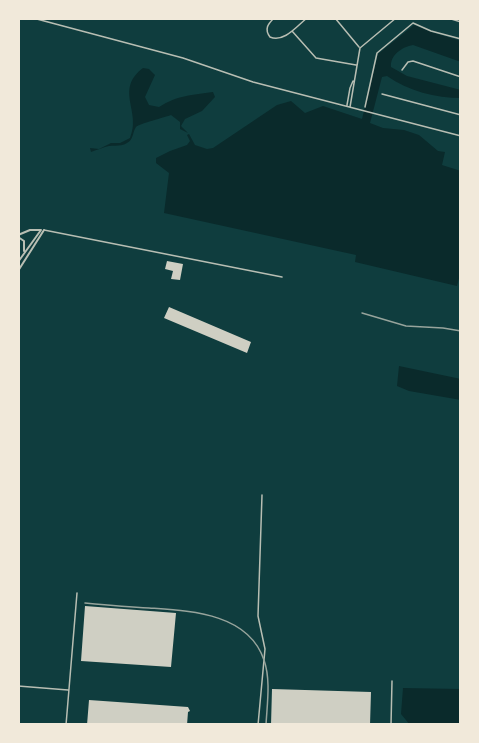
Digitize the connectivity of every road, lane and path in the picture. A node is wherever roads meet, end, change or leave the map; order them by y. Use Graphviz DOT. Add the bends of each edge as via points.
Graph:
graph roads {
  1 [pos="33,18"];
  2 [pos="274,18"];
  3 [pos="307,18"];
  4 [pos="396,18"];
  5 [pos="448,18"];
  6 [pos="337,19"];
  7 [pos="457,19"];
  8 [pos="461,22"];
  9 [pos="292,30"];
  10 [pos="461,39"];
  11 [pos="360,48"];
  12 [pos="356,65"];
  13 [pos="402,70"];
  14 [pos="355,77"];
  15 [pos="461,77"];
  16 [pos="382,94"];
  17 [pos="346,106"];
  18 [pos="350,107"];
  19 [pos="364,108"];
  20 [pos="461,115"];
  21 [pos="461,136"];
  22 [pos="42,230"];
  23 [pos="18,236"];
  24 [pos="23,254"];
  25 [pos="18,262"];
  26 [pos="18,271"];
  27 [pos="282,277"];
  28 [pos="261,495"];
  29 [pos="77,593"];
  30 [pos="392,681"];
  31 [pos="18,686"];
  32 [pos="69,690"];
  33 [pos="66,725"];
  34 [pos="258,725"];
  35 [pos="391,725"];
  1 -- 17 [label="street"];
  2 -- 9 [label="street" via="267,28 272,38 281,39"];
  3 -- 9 [label="street"];
  4 -- 11 [label="street"];
  5 -- 7 [label="street"];
  6 -- 11 [label="street"];
  7 -- 8 [label="street"];
  9 -- 12 [label="street" via="316,58"];
  10 -- 19 [label="street" via="413,23 377,53"];
  11 -- 12 [label="street"];
  12 -- 14 [label="street"];
  13 -- 15 [label="street" via="413,61"];
  14 -- 17 [label="street"];
  14 -- 18 [label="street"];
  16 -- 20 [label="street"];
  17 -- 18 [label="street"];
  18 -- 19 [label="street"];
  19 -- 21 [label="street"];
  22 -- 23 [label="street" via="28,230"];
  22 -- 24 [label="street"];
  22 -- 26 [label="street"];
  22 -- 27 [label="street"];
  23 -- 24 [label="street" via="24,241"];
  24 -- 25 [label="street"];
  28 -- 34 [label="street" via="258,616 265,649"];
  29 -- 32 [label="street"];
  30 -- 35 [label="street"];
  31 -- 32 [label="street"];
  32 -- 33 [label="street"];
}
